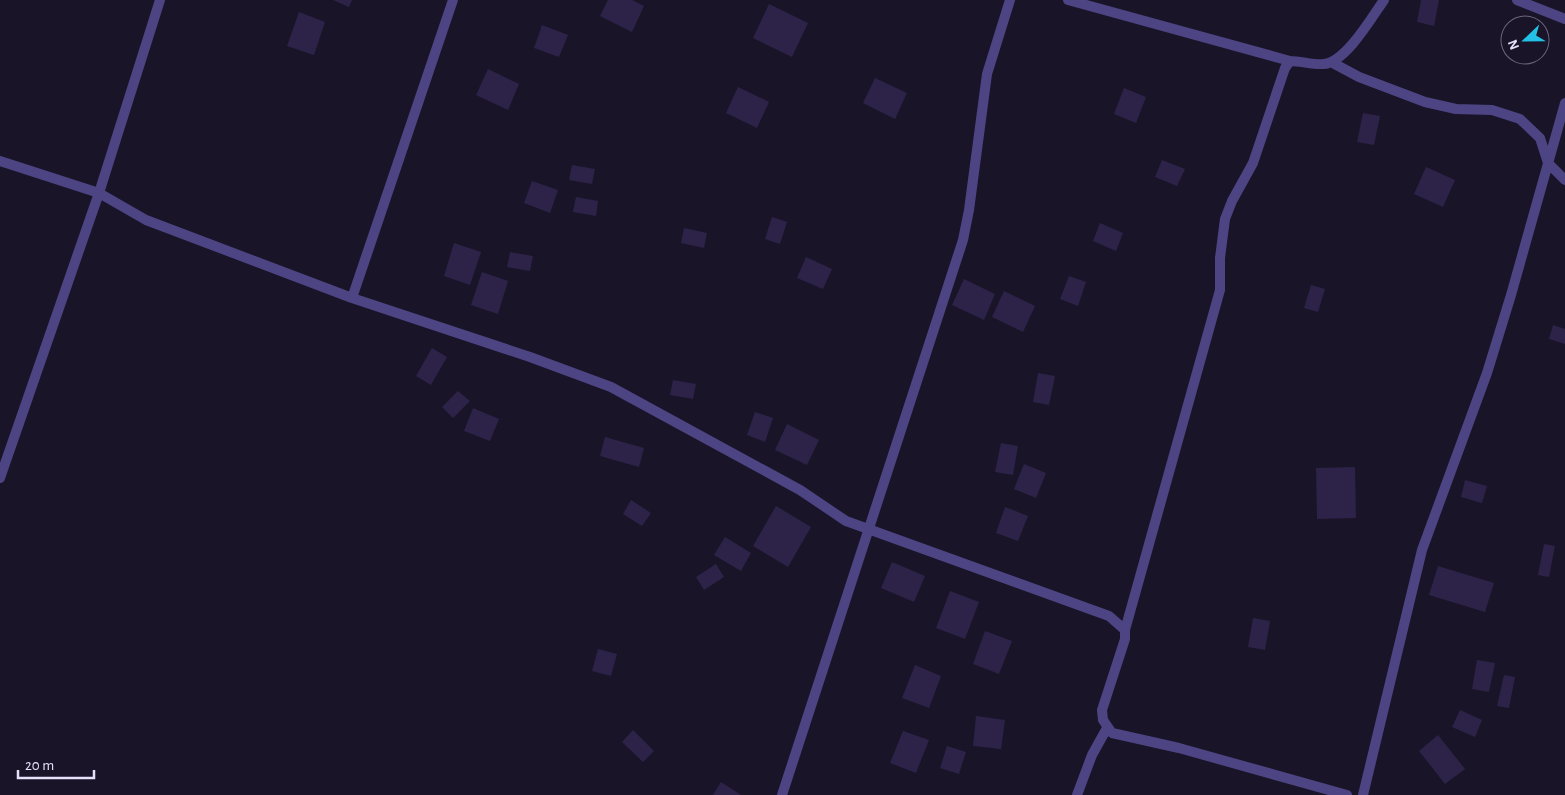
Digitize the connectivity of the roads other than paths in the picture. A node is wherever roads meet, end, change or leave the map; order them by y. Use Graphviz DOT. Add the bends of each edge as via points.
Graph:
graph roads {
  1 [pos="160,0"];
  2 [pos="454,0"];
  3 [pos="1010,0"];
  4 [pos="1068,0"];
  5 [pos="1384,0"];
  6 [pos="1517,0"];
  7 [pos="1565,19"];
  8 [pos="1290,61"];
  9 [pos="1331,62"];
  10 [pos="1565,103"];
  11 [pos="0,161"];
  12 [pos="1548,163"];
  13 [pos="1565,180"];
  14 [pos="99,193"];
  15 [pos="352,298"];
  16 [pos="0,478"];
  17 [pos="869,530"];
  18 [pos="1125,630"];
  19 [pos="1107,728"];
  20 [pos="782,795"];
  21 [pos="1077,795"];
  22 [pos="1347,795"];
  23 [pos="1363,795"];
  1 -- 14 [label="street"];
  2 -- 15 [label="street"];
  3 -- 17 [label="street" via="987,74 963,240"];
  4 -- 8 [label="street"];
  5 -- 9 [label="street" via="1365,28 1339,58"];
  6 -- 7 [label="street"];
  8 -- 9 [label="street"];
  8 -- 18 [label="street" via="1253,163 1225,219 1220,290"];
  9 -- 12 [label="street" via="1425,102 1456,109 1492,110 1520,119 1540,138"];
  10 -- 12 [label="street"];
  11 -- 14 [label="street"];
  12 -- 13 [label="street"];
  12 -- 23 [label="street" via="1487,373 1422,550"];
  14 -- 15 [label="street" via="146,220"];
  14 -- 16 [label="street"];
  15 -- 17 [label="street" via="611,387 800,490 846,521"];
  17 -- 18 [label="street" via="1109,616"];
  17 -- 20 [label="street"];
  18 -- 19 [label="street" via="1102,710"];
  19 -- 21 [label="street" via="1092,755"];
  19 -- 22 [label="street" via="1112,733 1179,748"];
}
